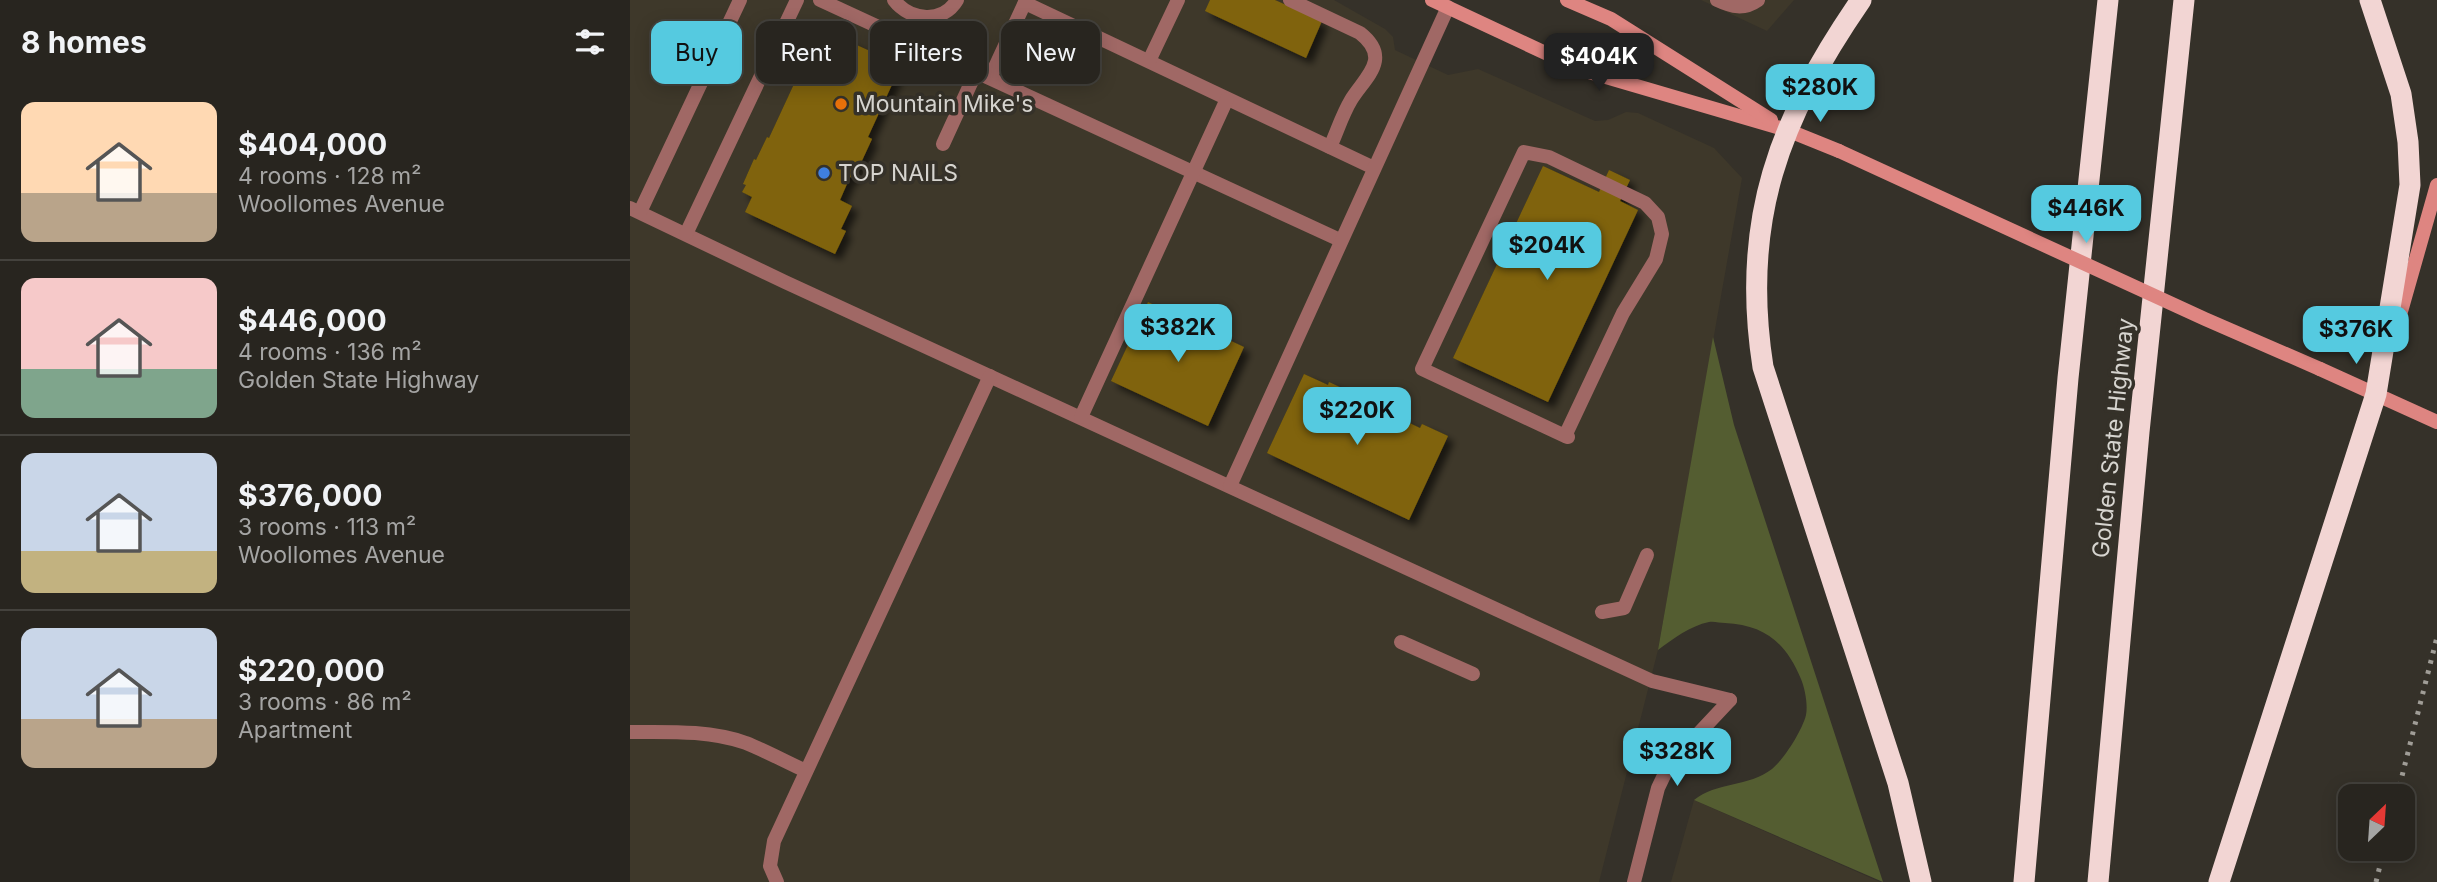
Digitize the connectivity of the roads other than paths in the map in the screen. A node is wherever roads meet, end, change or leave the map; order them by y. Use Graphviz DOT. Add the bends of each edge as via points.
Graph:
graph roads {
  1 [pos="740,0"];
  2 [pos="797,0"];
  3 [pos="820,0"];
  4 [pos="894,0"];
  5 [pos="957,0"];
  6 [pos="1178,0"];
  7 [pos="1290,0"];
  8 [pos="1432,0"];
  9 [pos="1567,0"];
  10 [pos="1717,0"];
  11 [pos="1758,0"];
  12 [pos="1861,0"];
  13 [pos="2108,0"];
  14 [pos="2184,0"];
  15 [pos="2370,0"];
  16 [pos="1026,2"];
  17 [pos="1448,8"];
  18 [pos="870,23"];
  19 [pos="1149,61"];
  20 [pos="987,77"];
  21 [pos="990,78"];
  22 [pos="970,84"];
  23 [pos="1227,99"];
  24 [pos="1787,130"];
  25 [pos="943,144"];
  26 [pos="1330,147"];
  27 [pos="1374,168"];
  28 [pos="1194,173"];
  29 [pos="2437,185"];
  30 [pos="635,210"];
  31 [pos="686,234"];
  32 [pos="1340,240"];
  33 [pos="990,376"];
  34 [pos="2376,394"];
  35 [pos="1081,417"];
  36 [pos="2437,422"];
  37 [pos="1567,436"];
  38 [pos="1230,486"];
  39 [pos="1647,555"];
  40 [pos="1602,612"];
  41 [pos="1401,642"];
  42 [pos="1473,674"];
  43 [pos="630,732"];
  44 [pos="806,771"];
  45 [pos="777,882"];
  46 [pos="1634,882"];
  47 [pos="1922,882"];
  48 [pos="2024,882"];
  49 [pos="2098,882"];
  50 [pos="2220,882"];
  1 -- 30 [label="street"];
  2 -- 31 [label="street"];
  3 -- 18 [label="street"];
  4 -- 5 [label="street" via="908,12 926,17 947,12"];
  6 -- 19 [label="street"];
  7 -- 26 [label="street" via="1360,33 1373,54 1374,70 1350,102"];
  8 -- 17 [label="main road"];
  9 -- 24 [label="main road" via="1611,19"];
  10 -- 11 [label="street" via="1739,7"];
  12 -- 24 [label="highway"];
  13 -- 48 [label="highway" via="2068,379"];
  14 -- 49 [label="highway, Golden State Highway"];
  15 -- 34 [label="highway" via="2401,94 2410,185"];
  16 -- 19 [label="street"];
  16 -- 21 [label="street"];
  17 -- 24 [label="main road" via="1582,70"];
  17 -- 27 [label="street"];
  19 -- 23 [label="street"];
  20 -- 21 [label="street"];
  21 -- 28 [label="street"];
  22 -- 25 [label="street"];
  23 -- 26 [label="street"];
  23 -- 28 [label="street"];
  24 -- 34 [label="main road, bridge"];
  24 -- 47 [label="highway" via="1770,178 1755,281 1763,367 1898,783"];
  26 -- 27 [label="street"];
  27 -- 32 [label="street"];
  28 -- 32 [label="street"];
  28 -- 35 [label="street"];
  29 -- 34 [label="main road"];
  30 -- 31 [label="street"];
  31 -- 33 [label="street"];
  32 -- 38 [label="street"];
  33 -- 35 [label="street"];
  33 -- 44 [label="street"];
  34 -- 36 [label="main road"];
  34 -- 50 [label="highway"];
  35 -- 38 [label="street"];
  37 -- 37 [label="street" via="1422,369 1524,152 1549,157 1645,203 1658,217 1662,234 1656,259 1618,324"];
  38 -- 46 [label="street" via="1652,681 1730,699 1669,765 1658,788"];
  39 -- 40 [label="street" via="1623,608"];
  41 -- 42 [label="street"];
  43 -- 44 [label="street" via="719,736 746,743"];
  44 -- 45 [label="street" via="774,841 770,866"];
}
